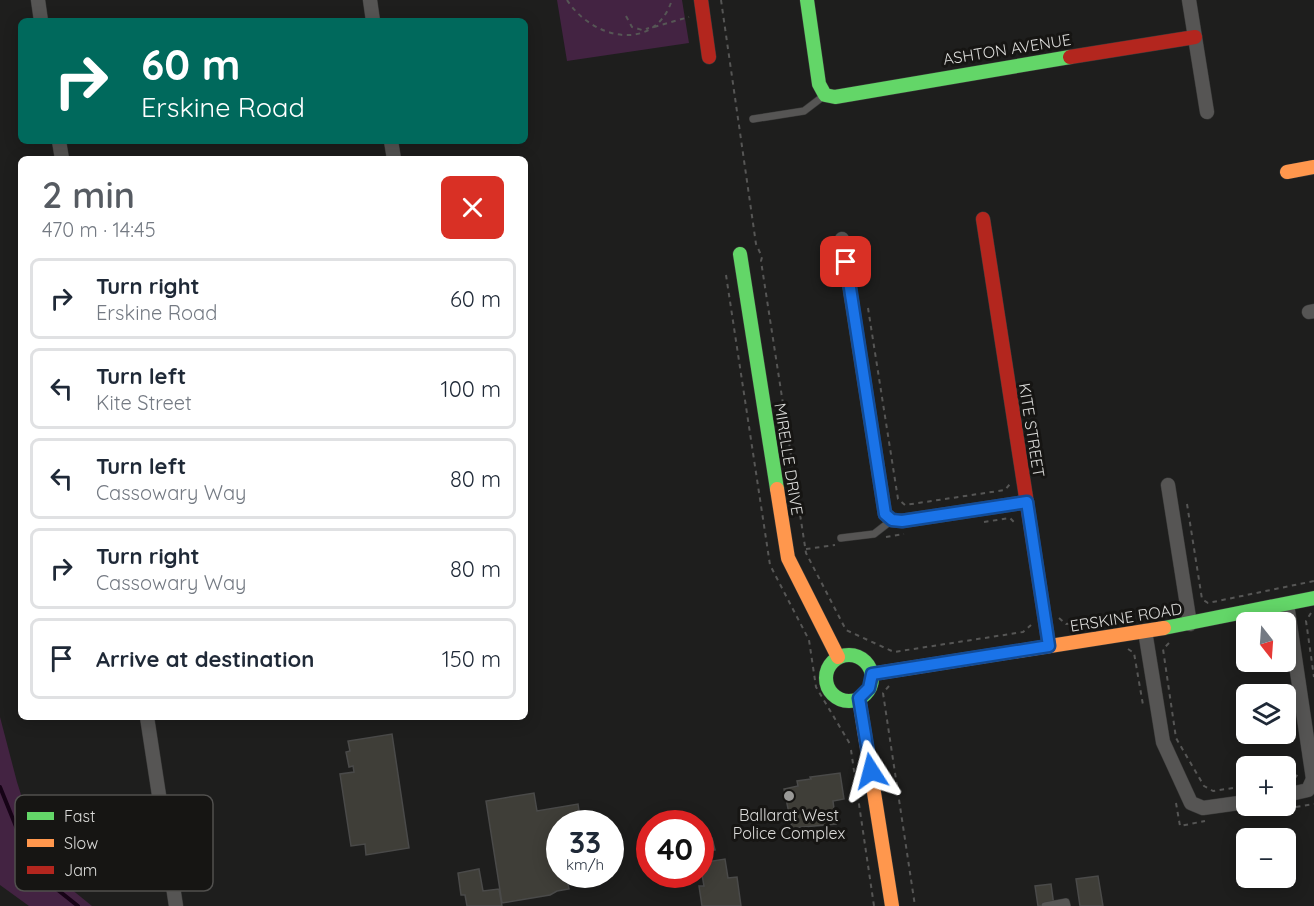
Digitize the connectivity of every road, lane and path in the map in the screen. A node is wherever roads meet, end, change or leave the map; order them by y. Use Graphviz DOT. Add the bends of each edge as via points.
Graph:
graph roads {
  1 [pos="38,0"];
  2 [pos="370,0"];
  3 [pos="567,0"];
  4 [pos="672,0"];
  5 [pos="701,0"];
  6 [pos="721,0"];
  7 [pos="807,0"];
  8 [pos="1189,0"];
  9 [pos="626,16"];
  10 [pos="692,17"];
  11 [pos="41,18"];
  12 [pos="373,18"];
  13 [pos="651,28"];
  14 [pos="1195,37"];
  15 [pos="709,57"];
  16 [pos="825,95"];
  17 [pos="1207,112"];
  18 [pos="753,119"];
  19 [pos="1314,167"];
  20 [pos="1287,172"];
  21 [pos="983,219"];
  22 [pos="842,239"];
  23 [pos="740,254"];
  24 [pos="868,308"];
  25 [pos="1010,480"];
  26 [pos="1168,485"];
  27 [pos="1027,502"];
  28 [pos="1187,504"];
  29 [pos="892,520"];
  30 [pos="974,524"];
  31 [pos="1017,524"];
  32 [pos="908,534"];
  33 [pos="886,537"];
  34 [pos="841,541"];
  35 [pos="806,549"];
  36 [pos="1314,581"];
  37 [pos="1314,597"];
  38 [pos="1172,598"];
  39 [pos="1287,604"];
  40 [pos="1058,608"];
  41 [pos="1314,612"];
  42 [pos="1031,622"];
  43 [pos="1190,624"];
  44 [pos="1145,631"];
  45 [pos="1169,642"];
  46 [pos="1049,646"];
  47 [pos="1126,648"];
  48 [pos="838,657"];
  49 [pos="872,674"];
  50 [pos="1314,677"];
  51 [pos="890,685"];
  52 [pos="859,698"];
  53 [pos="1144,712"];
  54 [pos="147,720"];
  55 [pos="1236,788"];
  56 [pos="1296,793"];
  57 [pos="159,795"];
  58 [pos="1176,802"];
  59 [pos="1314,804"];
  60 [pos="1296,805"];
  61 [pos="1236,808"];
  62 [pos="1213,820"];
  63 [pos="174,891"];
  64 [pos="176,906"];
  65 [pos="892,906"];
  66 [pos="915,906"];
  67 [pos="1045,906"];
  68 [pos="1067,906"];
  1 -- 11 [label="street"];
  2 -- 12 [label="street"];
  3 -- 13 [label="path" via="586,21 613,33 629,36"];
  4 -- 13 [label="path" via="664,16"];
  5 -- 15 [label="street"];
  6 -- 35 [label="path"];
  7 -- 16 [label="street" via="819,84"];
  8 -- 14 [label="street"];
  9 -- 13 [label="path" via="632,27"];
  10 -- 13 [label="path"];
  14 -- 16 [label="street, ASHTON AVENUE" via="835,97"];
  14 -- 17 [label="street"];
  16 -- 18 [label="lane" via="804,111"];
  19 -- 20 [label="street"];
  21 -- 27 [label="street, KITE STREET"];
  22 -- 29 [label="street" via="884,511"];
  23 -- 48 [label="street, MIRELLE DRIVE" via="789,558"];
  24 -- 25 [label="path" via="898,499 905,505 1005,490"];
  26 -- 43 [label="street"];
  27 -- 29 [label="street"];
  27 -- 46 [label="street, KITE STREET"];
  28 -- 36 [label="path" via="1202,599 1208,603"];
  29 -- 34 [label="lane" via="874,534"];
  30 -- 31 [label="path" via="1010,519"];
  32 -- 33 [label="path"];
  34 -- 35 [label="path"];
  35 -- 42 [label="path" via="846,630 894,652 1023,632"];
  37 -- 39 [label="street, ERSKINE ROAD"];
  38 -- 40 [label="path" via="1167,610 1066,624 1059,618"];
  39 -- 43 [label="street, ERSKINE ROAD"];
  39 -- 56 [label="street" via="1313,779 1308,790"];
  41 -- 50 [label="path" via="1306,621"];
  43 -- 44 [label="street, ERSKINE ROAD"];
  44 -- 46 [label="street, ERSKINE ROAD"];
  44 -- 61 [label="street" via="1162,742 1191,803 1203,808"];
  45 -- 55 [label="path" via="1163,649 1176,738 1204,786 1214,791"];
  46 -- 49 [label="street, ERSKINE ROAD"];
  47 -- 53 [label="path" via="1134,653"];
  48 -- 49 [label="street" via="859,657"];
  48 -- 52 [label="street" via="827,669 827,685 843,700"];
  49 -- 52 [label="street" via="869,688"];
  51 -- 66 [label="path" via="883,693"];
  52 -- 65 [label="street"];
  54 -- 57 [label="street"];
  58 -- 62 [label="path" via="1180,825"];
  59 -- 60 [label="path"];
  63 -- 64 [label="street"];
  67 -- 68 [label="lane" via="1066,902"];
}
